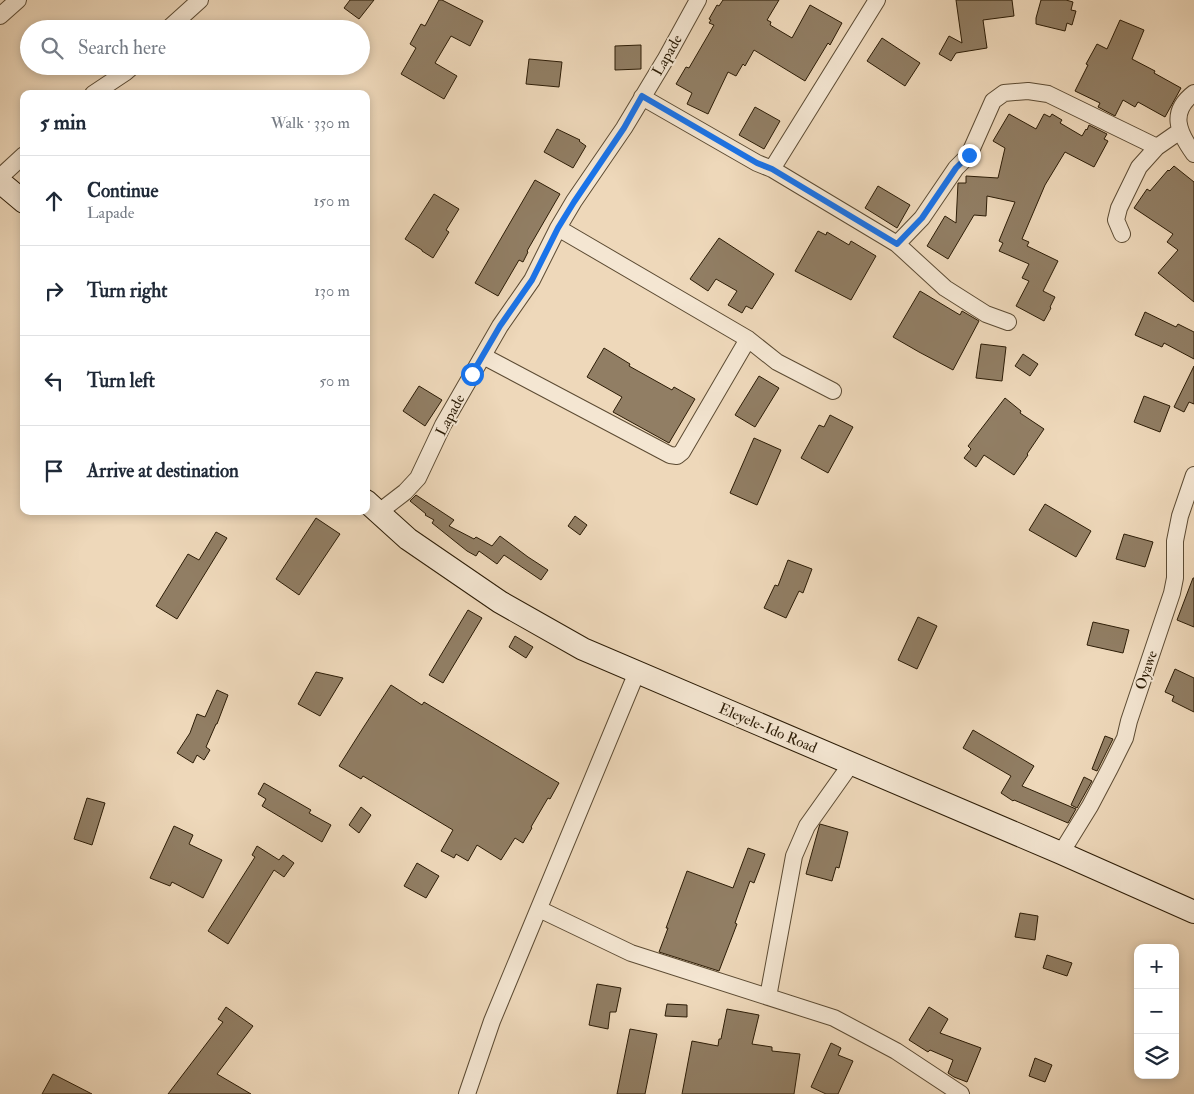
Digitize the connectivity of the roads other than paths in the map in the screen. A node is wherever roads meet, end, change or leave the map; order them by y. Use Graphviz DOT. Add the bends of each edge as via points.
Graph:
graph roads {
  1 [pos="18,0"];
  2 [pos="200,0"];
  3 [pos="698,0"];
  4 [pos="877,0"];
  5 [pos="0,16"];
  6 [pos="178,20"];
  7 [pos="122,75"];
  8 [pos="99,90"];
  9 [pos="1194,93"];
  10 [pos="642,96"];
  11 [pos="1180,131"];
  12 [pos="1157,147"];
  13 [pos="1194,154"];
  14 [pos="20,163"];
  15 [pos="772,169"];
  16 [pos="7,190"];
  17 [pos="558,228"];
  18 [pos="1122,234"];
  19 [pos="897,244"];
  20 [pos="1008,322"];
  21 [pos="748,339"];
  22 [pos="483,356"];
  23 [pos="833,391"];
  24 [pos="1194,475"];
  25 [pos="372,507"];
  26 [pos="637,672"];
  27 [pos="851,764"];
  28 [pos="1061,853"];
  29 [pos="539,909"];
  30 [pos="1194,912"];
  31 [pos="768,997"];
  32 [pos="467,1094"];
  33 [pos="961,1094"];
  1 -- 5 [label="street"];
  2 -- 6 [label="street"];
  3 -- 10 [label="street, Lapade"];
  4 -- 15 [label="street"];
  7 -- 8 [label="street"];
  9 -- 11 [label="street" via="1180,110"];
  10 -- 15 [label="street"];
  10 -- 17 [label="street, Lapade"];
  11 -- 12 [label="street"];
  11 -- 13 [label="street"];
  12 -- 18 [label="street" via="1139,167 1119,208 1116,220"];
  12 -- 19 [label="street" via="1048,94 1028,91 1004,93 993,101 969,155 956,168 922,218"];
  14 -- 16 [label="street"];
  15 -- 19 [label="street"];
  17 -- 21 [label="street"];
  17 -- 22 [label="street, Lapade" via="532,280"];
  19 -- 20 [label="street" via="945,288 986,314"];
  21 -- 22 [label="street" via="677,456 670,456"];
  21 -- 23 [label="street" via="777,362"];
  22 -- 25 [label="street, Lapade" via="443,424 418,478 405,492"];
  24 -- 28 [label="street, Oyawe" via="1174,541 1172,593 1125,738"];
  25 -- 26 [label="main road, Eleyele-Ido Road" via="408,539 500,602 583,649"];
  26 -- 27 [label="main road, Eleyele-Ido Road"];
  26 -- 29 [label="street"];
  27 -- 28 [label="main road, Eleyele-Ido Road"];
  27 -- 31 [label="street" via="807,826 794,856"];
  28 -- 30 [label="main road, Eleyele-Ido Road"];
  29 -- 31 [label="street" via="632,953"];
  29 -- 32 [label="street" via="492,1022"];
  31 -- 33 [label="street" via="834,1018 896,1051"];
}
